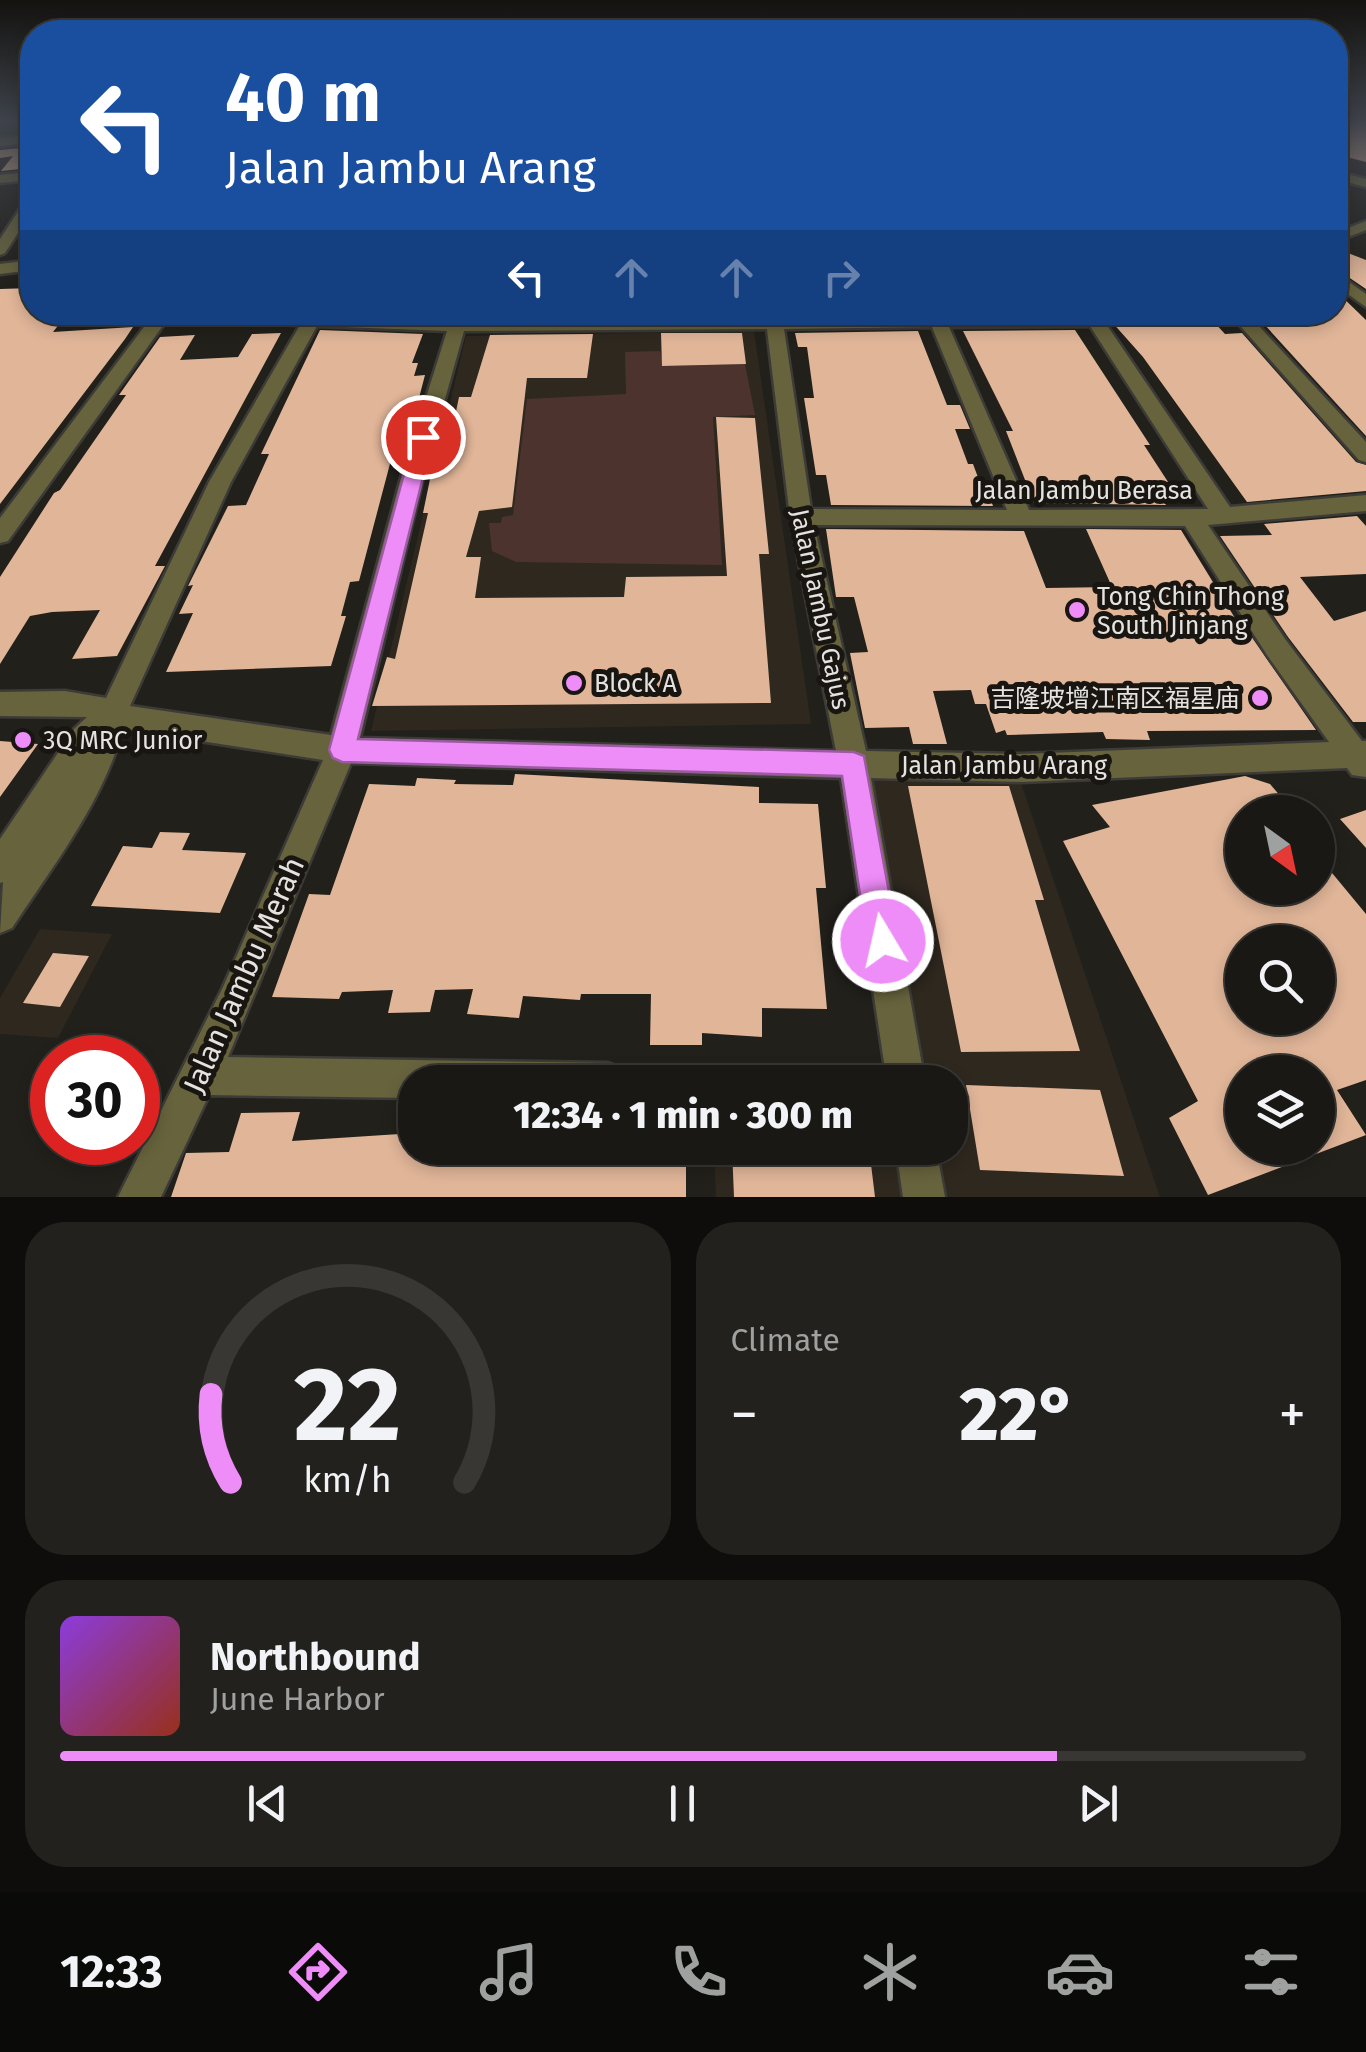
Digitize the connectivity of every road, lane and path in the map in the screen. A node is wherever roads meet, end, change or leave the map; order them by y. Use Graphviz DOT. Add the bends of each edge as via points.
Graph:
graph roads {
  1 [pos="20,221"];
  2 [pos="0,250"];
  3 [pos="154,325"];
  4 [pos="309,325"];
  5 [pos="455,325"];
  6 [pos="775,325"];
  7 [pos="939,325"];
  8 [pos="1098,325"];
  9 [pos="1248,325"];
  10 [pos="1366,455"];
  11 [pos="1366,503"];
  12 [pos="801,517"];
  13 [pos="1225,517"];
  14 [pos="1021,518"];
  15 [pos="1192,518"];
  16 [pos="0,535"];
  17 [pos="0,704"];
  18 [pos="114,711"];
  19 [pos="342,750"];
  20 [pos="1362,760"];
  21 [pos="854,764"];
  22 [pos="0,868"];
  23 [pos="0,916"];
  24 [pos="903,1065"];
  25 [pos="200,1076"];
  26 [pos="398,1079"];
  27 [pos="919,1165"];
  28 [pos="139,1197"];
  29 [pos="924,1197"];
  1 -- 2 [label="street"];
  3 -- 16 [label="street"];
  4 -- 18 [label="street" via="220,482"];
  5 -- 19 [label="street, Jalan Jambu Merah"];
  6 -- 12 [label="street, Jalan Jambu Gajus"];
  7 -- 14 [label="street"];
  8 -- 13 [label="street"];
  9 -- 10 [label="street"];
  11 -- 13 [label="street, Jalan Jambu Berasa"];
  12 -- 14 [label="street, Jalan Jambu Berasa"];
  12 -- 21 [label="street, Jalan Jambu Gajus"];
  13 -- 15 [label="street, Jalan Jambu Berasa"];
  14 -- 15 [label="street, Jalan Jambu Berasa"];
  15 -- 20 [label="street"];
  17 -- 18 [label="street, Jalan Jambu Arang" via="53,702"];
  18 -- 19 [label="street, Jalan Jambu Arang"];
  18 -- 22 [label="street" via="84,738"];
  18 -- 23 [label="street" via="109,736"];
  19 -- 21 [label="street, Jalan Jambu Arang"];
  19 -- 25 [label="street, Jalan Jambu Merah"];
  20 -- 21 [label="street, Jalan Jambu Arang" via="1022,768"];
  21 -- 24 [label="street, Jalan Jambu Gajus"];
  25 -- 26 [label="street"];
  25 -- 28 [label="street, Jalan Jambu Merah"];
  27 -- 29 [label="street"];
}
